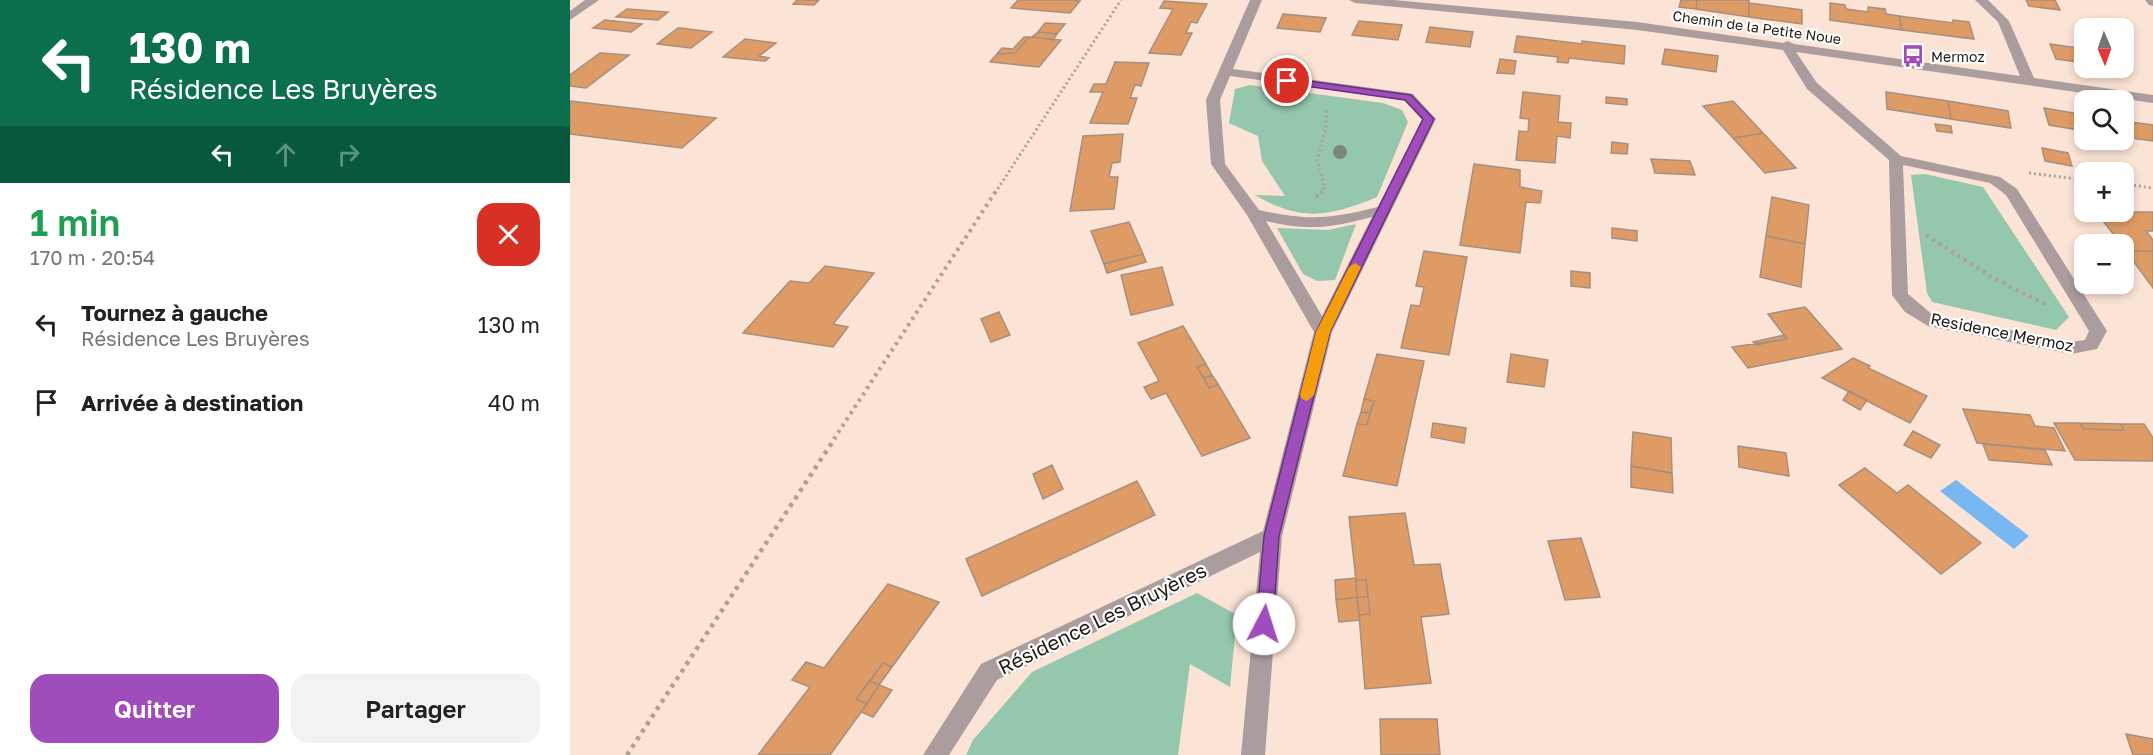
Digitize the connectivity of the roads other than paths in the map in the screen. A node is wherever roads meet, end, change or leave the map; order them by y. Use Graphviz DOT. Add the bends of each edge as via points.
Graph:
graph roads {
  1 [pos="594,0"];
  2 [pos="1256,0"];
  3 [pos="1355,0"];
  4 [pos="1981,0"];
  5 [pos="570,16"];
  6 [pos="1788,45"];
  7 [pos="1225,72"];
  8 [pos="2029,82"];
  9 [pos="2153,99"];
  10 [pos="1896,159"];
  11 [pos="1383,210"];
  12 [pos="1254,214"];
  13 [pos="1323,332"];
  14 [pos="1272,536"];
  15 [pos="935,755"];
  16 [pos="1253,755"];
  1 -- 5 [label="street"];
  2 -- 7 [label="street"];
  3 -- 6 [label="street, Chemin de la Petite Noue" via="1637,26"];
  4 -- 8 [label="street" via="2002,21"];
  6 -- 8 [label="street, Chemin de la Petite Noue"];
  6 -- 10 [label="street" via="1792,58 1812,86"];
  7 -- 11 [label="street" via="1408,97 1429,119"];
  7 -- 12 [label="street" via="1213,100 1218,164"];
  8 -- 9 [label="street, Chemin de la Petite Noue"];
  10 -- 10 [label="street, Residence Mermoz" via="1995,180 2012,192 2098,331 2091,345 2071,348 1928,320 1911,308 1900,295"];
  11 -- 12 [label="street" via="1331,223 1296,223"];
  11 -- 13 [label="street"];
  12 -- 13 [label="street"];
  13 -- 14 [label="street"];
  14 -- 15 [label="street, Résidence Les Bruyères" via="989,672"];
  14 -- 16 [label="street"];
}
